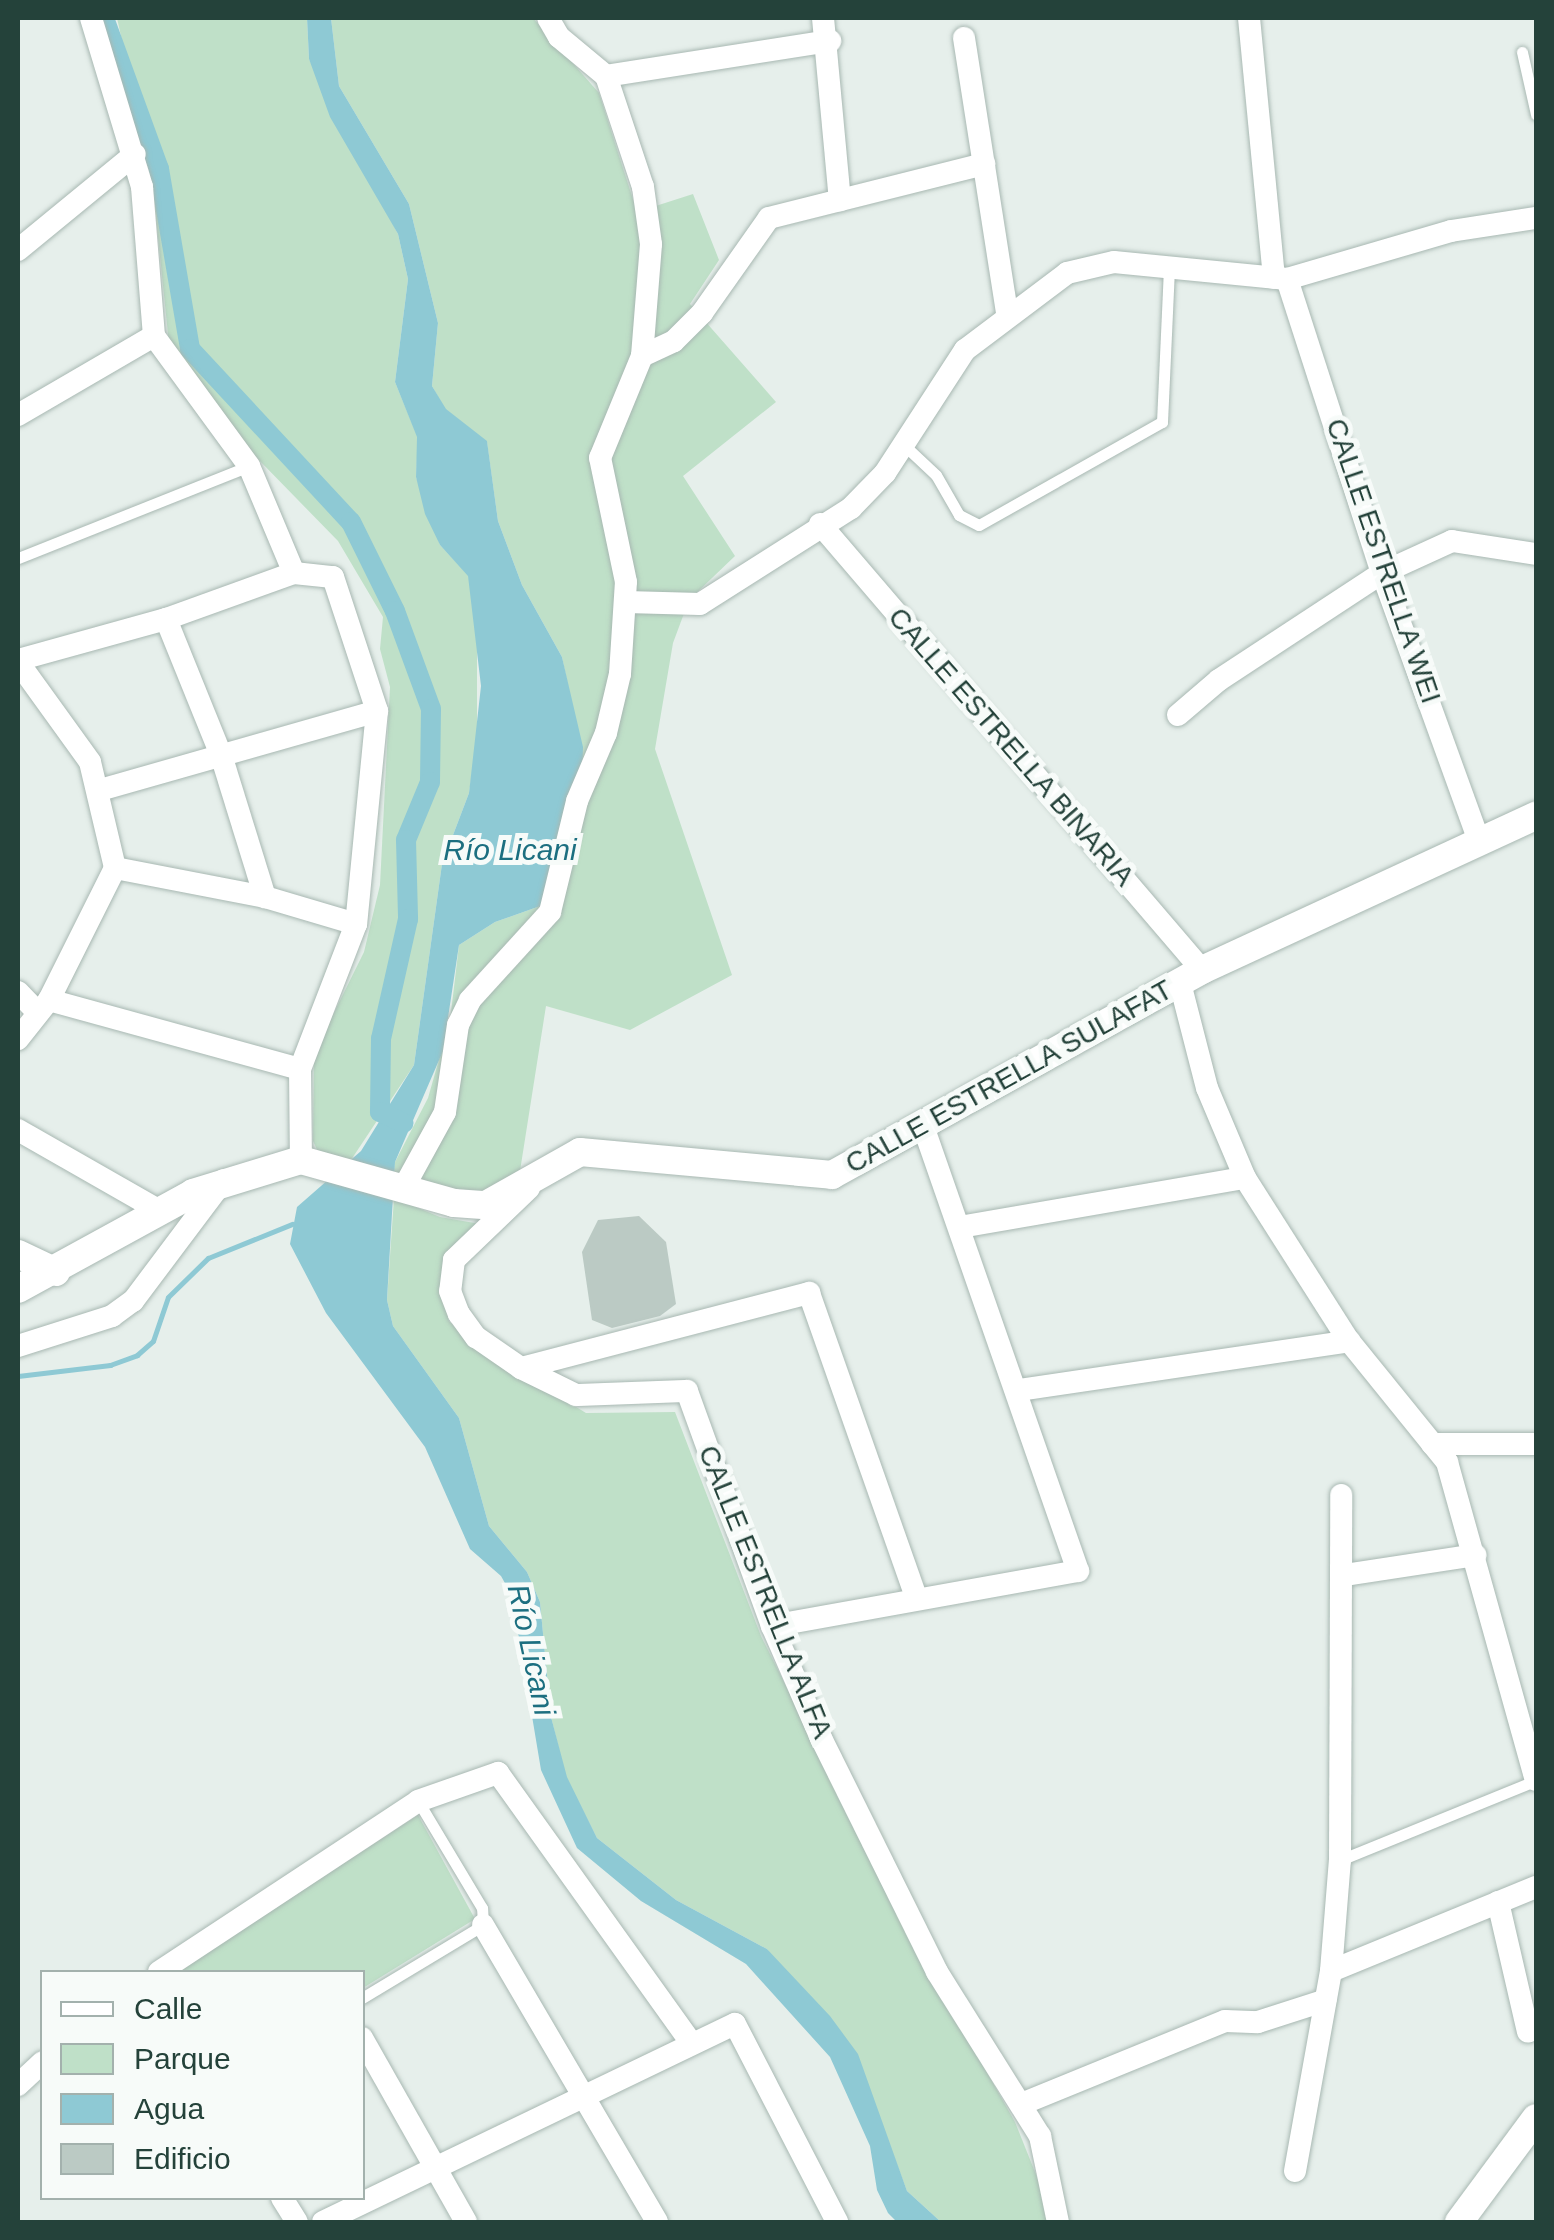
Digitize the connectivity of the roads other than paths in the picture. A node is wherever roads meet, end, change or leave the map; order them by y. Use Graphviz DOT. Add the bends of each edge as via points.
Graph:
graph roads {
  1 [pos="91,18"];
  2 [pos="548,18"];
  3 [pos="823,18"];
  4 [pos="1249,18"];
  5 [pos="964,38"];
  6 [pos="830,41"];
  7 [pos="1522,52"];
  8 [pos="606,76"];
  9 [pos="1536,114"];
  10 [pos="135,154"];
  11 [pos="984,164"];
  12 [pos="840,200"];
  13 [pos="1536,218"];
  14 [pos="18,250"];
  15 [pos="1169,268"];
  16 [pos="1280,279"];
  17 [pos="1007,313"];
  18 [pos="154,336"];
  19 [pos="642,356"];
  20 [pos="18,415"];
  21 [pos="904,446"];
  22 [pos="249,466"];
  23 [pos="820,524"];
  24 [pos="1536,554"];
  25 [pos="18,558"];
  26 [pos="294,573"];
  27 [pos="1382,573"];
  28 [pos="626,602"];
  29 [pos="166,619"];
  30 [pos="18,661"];
  31 [pos="376,710"];
  32 [pos="1178,715"];
  33 [pos="221,755"];
  34 [pos="100,790"];
  35 [pos="1536,816"];
  36 [pos="1480,842"];
  37 [pos="115,868"];
  38 [pos="264,897"];
  39 [pos="356,924"];
  40 [pos="1191,976"];
  41 [pos="18,992"];
  42 [pos="44,1006"];
  43 [pos="18,1039"];
  44 [pos="300,1069"];
  45 [pos="923,1126"];
  46 [pos="18,1130"];
  47 [pos="312,1162"];
  48 [pos="1245,1178"];
  49 [pos="224,1179"];
  50 [pos="536,1181"];
  51 [pos="400,1185"];
  52 [pos="162,1212"];
  53 [pos="960,1227"];
  54 [pos="18,1254"];
  55 [pos="56,1272"];
  56 [pos="18,1288"];
  57 [pos="1348,1340"];
  58 [pos="18,1346"];
  59 [pos="521,1368"];
  60 [pos="1019,1390"];
  61 [pos="1432,1444"];
  62 [pos="1536,1444"];
  63 [pos="1340,1496"];
  64 [pos="1476,1555"];
  65 [pos="1345,1575"];
  66 [pos="916,1598"];
  67 [pos="772,1626"];
  68 [pos="1536,1780"];
  69 [pos="418,1801"];
  70 [pos="1340,1860"];
  71 [pos="1536,1887"];
  72 [pos="1498,1902"];
  73 [pos="484,1925"];
  74 [pos="161,1970"];
  75 [pos="1330,1971"];
  76 [pos="365,1996"];
  77 [pos="1326,2000"];
  78 [pos="1528,2032"];
  79 [pos="365,2043"];
  80 [pos="692,2044"];
  81 [pos="40,2065"];
  82 [pos="18,2084"];
  83 [pos="587,2094"];
  84 [pos="1024,2104"];
  85 [pos="1536,2118"];
  86 [pos="437,2166"];
  87 [pos="1294,2171"];
  88 [pos="283,2200"];
  89 [pos="297,2222"];
  90 [pos="323,2222"];
  91 [pos="466,2222"];
  92 [pos="657,2222"];
  93 [pos="837,2222"];
  94 [pos="1058,2222"];
  95 [pos="1458,2222"];
  1 -- 10 [label="street"];
  2 -- 8 [label="street" via="559,37"];
  3 -- 6 [label="street"];
  4 -- 16 [label="street, CALLE ESTRELLA WEI"];
  5 -- 11 [label="street"];
  6 -- 8 [label="street"];
  6 -- 12 [label="street"];
  7 -- 9 [label="lane"];
  8 -- 19 [label="street" via="644,188 652,244"];
  10 -- 14 [label="street"];
  10 -- 18 [label="street"];
  11 -- 12 [label="street"];
  11 -- 17 [label="street"];
  12 -- 19 [label="street" via="769,218 702,313 674,341"];
  13 -- 16 [label="street" via="1452,230"];
  15 -- 16 [label="street"];
  15 -- 17 [label="street" via="1114,262 1067,272"];
  15 -- 21 [label="lane" via="1162,422 979,524 959,516 936,475"];
  16 -- 27 [label="street, CALLE ESTRELLA WEI"];
  17 -- 21 [label="street" via="965,350"];
  18 -- 20 [label="street"];
  18 -- 22 [label="street"];
  19 -- 28 [label="street" via="600,458"];
  21 -- 23 [label="street" via="870,490"];
  22 -- 25 [label="lane"];
  22 -- 26 [label="street"];
  23 -- 28 [label="street" via="700,604"];
  23 -- 40 [label="street, CALLE ESTRELLA BINARIA"];
  24 -- 27 [label="street" via="1452,541"];
  26 -- 29 [label="street"];
  26 -- 31 [label="street" via="334,577"];
  27 -- 32 [label="street" via="1219,680"];
  27 -- 36 [label="street, CALLE ESTRELLA WEI"];
  28 -- 51 [label="street" via="612,711 577,801 555,899 523,946 470,1000 458,1025 445,1112"];
  29 -- 30 [label="street"];
  29 -- 33 [label="street"];
  30 -- 34 [label="street" via="76,739"];
  31 -- 33 [label="street"];
  31 -- 39 [label="street"];
  33 -- 34 [label="street"];
  33 -- 38 [label="street"];
  34 -- 37 [label="street"];
  35 -- 36 [label="street, CALLE ESTRELLA SULAFAT"];
  36 -- 40 [label="street, CALLE ESTRELLA SULAFAT"];
  37 -- 38 [label="street"];
  37 -- 42 [label="street"];
  38 -- 39 [label="street"];
  39 -- 44 [label="street"];
  40 -- 45 [label="street, CALLE ESTRELLA SULAFAT"];
  40 -- 48 [label="street, CALLE ESTRELLA BINARIA" via="1207,1088"];
  41 -- 42 [label="street"];
  42 -- 43 [label="street"];
  42 -- 44 [label="street"];
  44 -- 47 [label="street"];
  45 -- 50 [label="street, CALLE ESTRELLA SULAFAT" via="832,1175 596,1151 566,1158"];
  45 -- 53 [label="street"];
  46 -- 52 [label="street"];
  47 -- 49 [label="street"];
  47 -- 51 [label="street, CALLE ESTRELLA SULAFAT"];
  48 -- 53 [label="street"];
  48 -- 57 [label="street, CALLE ESTRELLA BINARIA"];
  49 -- 52 [label="street"];
  49 -- 58 [label="street" via="134,1301 112,1316"];
  50 -- 51 [label="street, CALLE ESTRELLA SULAFAT" via="486,1204 454,1204"];
  50 -- 59 [label="street, CALLE ESTRELLA ALFA" via="449,1272 458,1314 476,1337"];
  52 -- 55 [label="street"];
  53 -- 60 [label="street"];
  54 -- 55 [label="street"];
  55 -- 56 [label="street"];
  57 -- 60 [label="street"];
  57 -- 61 [label="street, CALLE ESTRELLA BINARIA"];
  59 -- 66 [label="street" via="809,1292"];
  59 -- 67 [label="street, CALLE ESTRELLA ALFA" via="576,1395 686,1392"];
  60 -- 66 [label="street" via="1078,1571"];
  61 -- 62 [label="street"];
  61 -- 64 [label="street, CALLE ESTRELLA BINARIA" via="1447,1462"];
  63 -- 65 [label="street"];
  64 -- 65 [label="street"];
  64 -- 68 [label="street, CALLE ESTRELLA BINARIA"];
  65 -- 70 [label="street"];
  66 -- 67 [label="street"];
  67 -- 84 [label="street, CALLE ESTRELLA ALFA" via="928,1957"];
  68 -- 70 [label="lane"];
  69 -- 73 [label="lane" via="482,1908"];
  69 -- 74 [label="street"];
  69 -- 80 [label="street" via="489,1774 506,1778"];
  70 -- 75 [label="street"];
  71 -- 72 [label="street"];
  72 -- 75 [label="street"];
  72 -- 78 [label="street"];
  73 -- 76 [label="lane"];
  73 -- 83 [label="street"];
  75 -- 77 [label="street"];
  77 -- 84 [label="street" via="1258,2022 1225,2021"];
  77 -- 87 [label="street"];
  79 -- 86 [label="street"];
  80 -- 83 [label="street"];
  80 -- 93 [label="street" via="735,2024"];
  81 -- 82 [label="street"];
  83 -- 86 [label="street"];
  83 -- 92 [label="street"];
  84 -- 94 [label="street, CALLE ESTRELLA ALFA" via="1051,2170"];
  85 -- 95 [label="street"];
  86 -- 90 [label="street"];
  86 -- 91 [label="street"];
  88 -- 89 [label="street"];
}
